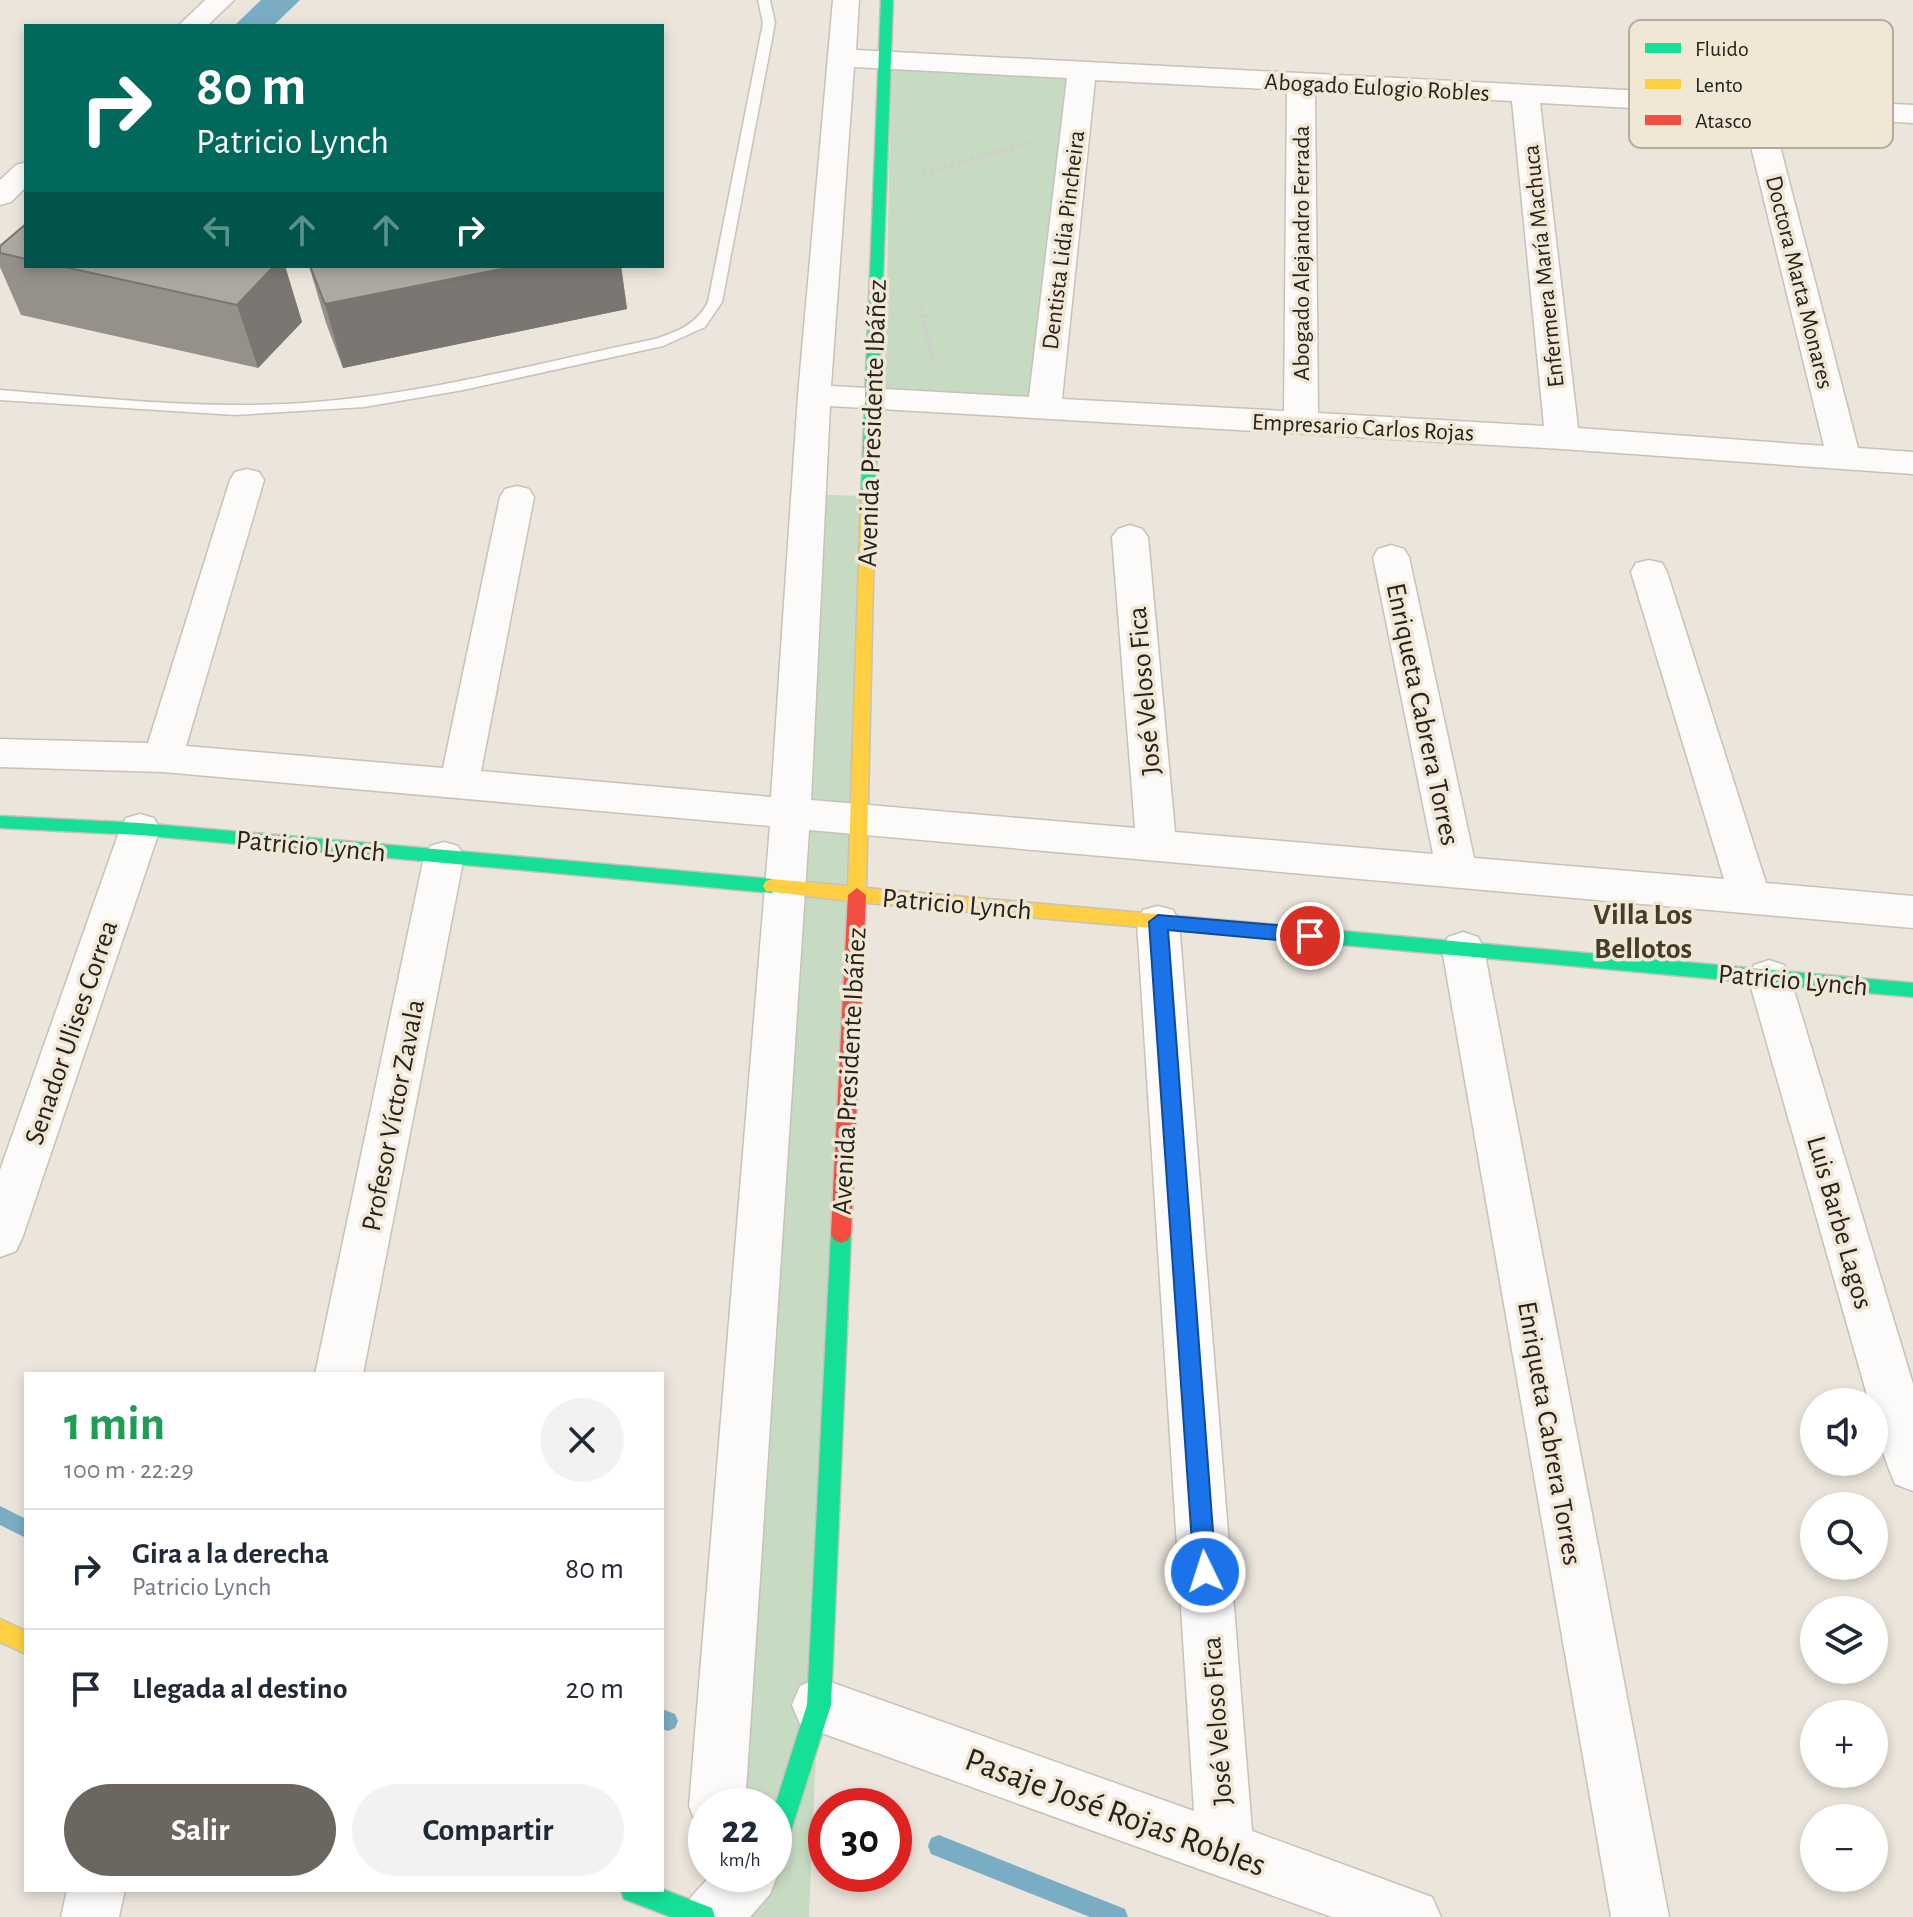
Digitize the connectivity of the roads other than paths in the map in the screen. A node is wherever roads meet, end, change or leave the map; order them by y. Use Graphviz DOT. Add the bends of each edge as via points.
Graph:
graph roads {
  1 [pos="221,0"];
  2 [pos="764,0"];
  3 [pos="846,0"];
  4 [pos="887,0"];
  5 [pos="193,24"];
  6 [pos="841,58"];
  7 [pos="885,61"];
  8 [pos="1075,71"];
  9 [pos="1301,83"];
  10 [pos="1525,94"];
  11 [pos="1629,99"];
  12 [pos="1893,113"];
  13 [pos="1913,114"];
  14 [pos="1766,148"];
  15 [pos="24,173"];
  16 [pos="0,196"];
  17 [pos="0,395"];
  18 [pos="814,395"];
  19 [pos="870,398"];
  20 [pos="1044,408"];
  21 [pos="1301,423"];
  22 [pos="1562,438"];
  23 [pos="1844,458"];
  24 [pos="1913,463"];
  25 [pos="247,480"];
  26 [pos="517,497"];
  27 [pos="1130,537"];
  28 [pos="1391,557"];
  29 [pos="1649,572"];
  30 [pos="0,753"];
  31 [pos="163,758"];
  32 [pos="459,784"];
  33 [pos="791,813"];
  34 [pos="860,819"];
  35 [pos="0,822"];
  36 [pos="140,829"];
  37 [pos="1156,845"];
  38 [pos="444,857"];
  39 [pos="1457,872"];
  40 [pos="786,888"];
  41 [pos="856,894"];
  42 [pos="1750,897"];
  43 [pos="1913,912"];
  44 [pos="1158,922"];
  45 [pos="1463,949"];
  46 [pos="1769,977"];
  47 [pos="1913,990"];
  48 [pos="0,1236"];
  49 [pos="339,1372"];
  50 [pos="1913,1467"];
  51 [pos="0,1630"];
  52 [pos="24,1642"];
  53 [pos="819,1705"];
  54 [pos="718,1788"];
  55 [pos="792,1797"];
  56 [pos="1225,1850"];
  57 [pos="96,1892"];
  58 [pos="638,1892"];
  59 [pos="711,1892"];
  60 [pos="733,1892"];
  61 [pos="90,1917"];
  62 [pos="703,1917"];
  63 [pos="710,1917"];
  64 [pos="1412,1917"];
  65 [pos="1640,1917"];
  1 -- 5 [label="street"];
  2 -- 17 [label="lane" via="769,23 715,302 706,319 685,334 381,398 308,408 231,410"];
  3 -- 6 [label="street, Avenida Presidente Ibáñez"];
  4 -- 7 [label="street, Avenida Presidente Ibáñez"];
  6 -- 7 [label="street, Abogado Eulogio Robles"];
  6 -- 18 [label="street, Avenida Presidente Ibáñez"];
  7 -- 8 [label="street, Abogado Eulogio Robles"];
  7 -- 19 [label="street, Avenida Presidente Ibáñez"];
  8 -- 9 [label="street, Abogado Eulogio Robles"];
  8 -- 20 [label="street, Dentista Lidia Pincheira"];
  9 -- 10 [label="street, Abogado Eulogio Robles"];
  9 -- 21 [label="street, Abogado Alejandro Ferrada"];
  10 -- 11 [label="street, Abogado Eulogio Robles"];
  10 -- 22 [label="street, Enfermera María Machuca"];
  12 -- 13 [label="street, Abogado Eulogio Robles"];
  14 -- 23 [label="street, Doctora Marta Monares"];
  15 -- 16 [label="street"];
  18 -- 19 [label="street, Empresario Carlos Rojas"];
  18 -- 33 [label="street, Avenida Presidente Ibáñez"];
  19 -- 20 [label="street, Empresario Carlos Rojas"];
  19 -- 34 [label="street, Avenida Presidente Ibáñez"];
  20 -- 21 [label="street, Empresario Carlos Rojas"];
  21 -- 22 [label="street, Empresario Carlos Rojas"];
  22 -- 23 [label="street, Empresario Carlos Rojas"];
  23 -- 24 [label="street, Empresario Carlos Rojas"];
  25 -- 31 [label="street"];
  26 -- 32 [label="street"];
  27 -- 37 [label="street, José Veloso Fica"];
  28 -- 39 [label="street, Enriqueta Cabrera Torres"];
  29 -- 42 [label="street"];
  30 -- 31 [label="street"];
  31 -- 32 [label="street"];
  32 -- 33 [label="street"];
  33 -- 34 [label="street"];
  33 -- 40 [label="street, Avenida Presidente Ibáñez"];
  34 -- 37 [label="street"];
  34 -- 41 [label="street, Avenida Presidente Ibáñez"];
  35 -- 36 [label="street, Patricio Lynch"];
  36 -- 38 [label="street, Patricio Lynch"];
  36 -- 48 [label="street, Senador Ulises Correa"];
  37 -- 39 [label="street"];
  38 -- 40 [label="street, Patricio Lynch"];
  38 -- 49 [label="street, Profesor Víctor Zavala"];
  39 -- 42 [label="street"];
  40 -- 41 [label="street, Patricio Lynch"];
  40 -- 54 [label="street, Avenida Presidente Ibáñez"];
  41 -- 44 [label="street, Patricio Lynch"];
  41 -- 53 [label="street, Avenida Presidente Ibáñez"];
  42 -- 43 [label="street"];
  44 -- 45 [label="street, Patricio Lynch"];
  44 -- 56 [label="street, José Veloso Fica"];
  45 -- 46 [label="street, Patricio Lynch"];
  45 -- 65 [label="street, Enriqueta Cabrera Torres"];
  46 -- 47 [label="street, Patricio Lynch"];
  46 -- 50 [label="street, Luis Barbe Lagos"];
  51 -- 52 [label="street"];
  53 -- 55 [label="street, Avenida Presidente Ibáñez"];
  53 -- 56 [label="street, Pasaje José Rojas Robles"];
  56 -- 64 [label="street, Pasaje José Rojas Robles"];
  57 -- 61 [label="street"];
  58 -- 62 [label="street"];
  59 -- 63 [label="street"];
  60 -- 63 [label="street"];
}
